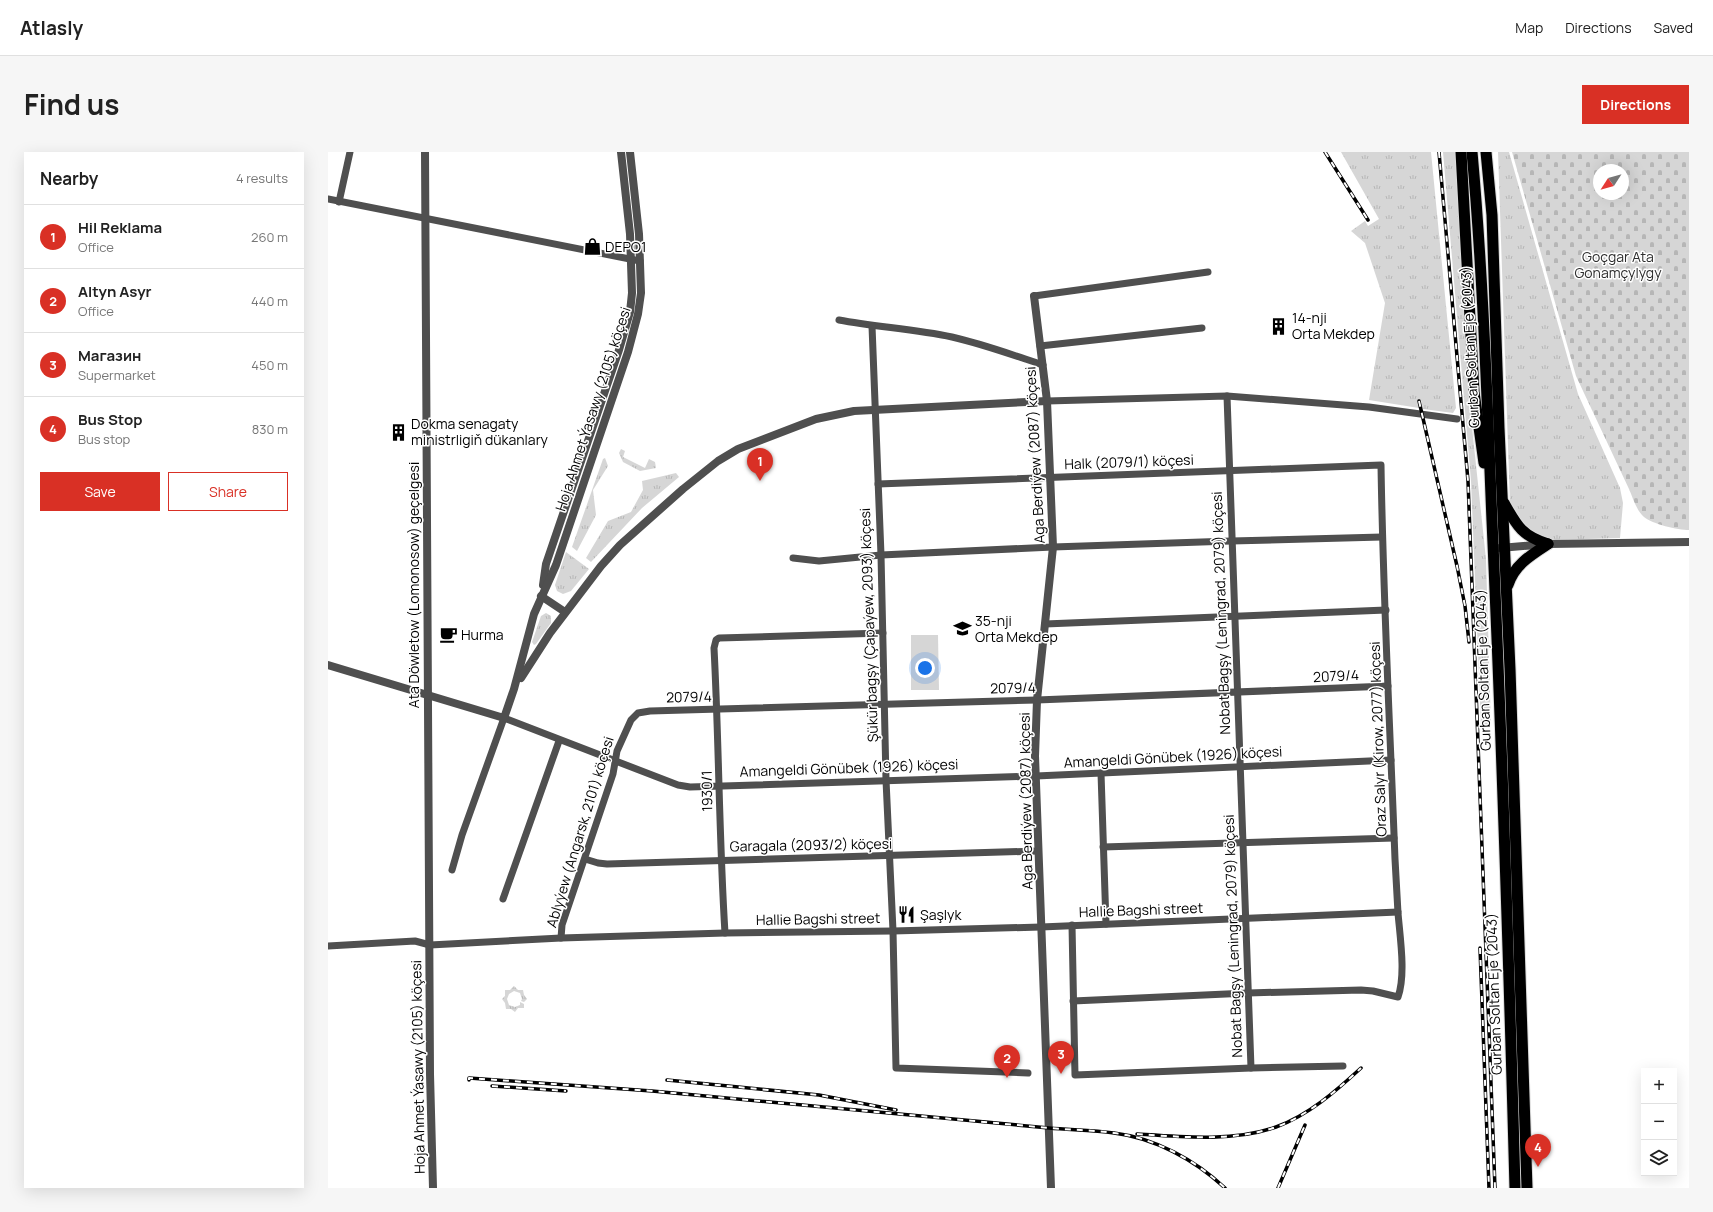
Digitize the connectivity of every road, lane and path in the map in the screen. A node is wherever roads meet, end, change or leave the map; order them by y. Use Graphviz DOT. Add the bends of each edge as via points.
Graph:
graph roads {
  1 [pos="350,152"];
  2 [pos="424,152"];
  3 [pos="621,152"];
  4 [pos="630,152"];
  5 [pos="1461,152"];
  6 [pos="1472,152"];
  7 [pos="1486,152"];
  8 [pos="328,199"];
  9 [pos="339,202"];
  10 [pos="425,219"];
  11 [pos="631,260"];
  12 [pos="640,261"];
  13 [pos="1208,272"];
  14 [pos="1034,296"];
  15 [pos="839,320"];
  16 [pos="872,326"];
  17 [pos="1202,328"];
  18 [pos="1040,346"];
  19 [pos="1043,365"];
  20 [pos="1227,396"];
  21 [pos="1047,401"];
  22 [pos="875,410"];
  23 [pos="1457,419"];
  24 [pos="1381,465"];
  25 [pos="1229,471"];
  26 [pos="1051,478"];
  27 [pos="878,484"];
  28 [pos="1503,500"];
  29 [pos="1493,525"];
  30 [pos="1382,537"];
  31 [pos="1231,541"];
  32 [pos="1689,542"];
  33 [pos="1548,544"];
  34 [pos="1053,547"];
  35 [pos="1500,548"];
  36 [pos="881,555"];
  37 [pos="792,558"];
  38 [pos="1506,592"];
  39 [pos="541,596"];
  40 [pos="1386,610"];
  41 [pos="565,612"];
  42 [pos="1233,617"];
  43 [pos="1045,624"];
  44 [pos="882,633"];
  45 [pos="328,665"];
  46 [pos="1388,686"];
  47 [pos="514,689"];
  48 [pos="1236,693"];
  49 [pos="428,696"];
  50 [pos="1037,700"];
  51 [pos="884,704"];
  52 [pos="717,710"];
  53 [pos="638,713"];
  54 [pos="504,718"];
  55 [pos="559,741"];
  56 [pos="1391,760"];
  57 [pos="616,762"];
  58 [pos="1239,766"];
  59 [pos="1101,773"];
  60 [pos="1036,776"];
  61 [pos="886,780"];
  62 [pos="720,785"];
  63 [pos="1394,838"];
  64 [pos="1242,844"];
  65 [pos="1103,847"];
  66 [pos="1038,852"];
  67 [pos="890,856"];
  68 [pos="585,859"];
  69 [pos="720,860"];
  70 [pos="452,870"];
  71 [pos="503,899"];
  72 [pos="1398,912"];
  73 [pos="1244,919"];
  74 [pos="1106,924"];
  75 [pos="1072,925"];
  76 [pos="1041,927"];
  77 [pos="893,931"];
  78 [pos="725,933"];
  79 [pos="561,938"];
  80 [pos="430,945"];
  81 [pos="328,946"];
  82 [pos="1248,993"];
  83 [pos="1073,1001"];
  84 [pos="1343,1066"];
  85 [pos="1251,1068"];
  86 [pos="1028,1073"];
  87 [pos="432,1188"];
  88 [pos="1051,1188"];
  89 [pos="1515,1188"];
  90 [pos="1527,1188"];
  1 -- 9 [label="street"];
  2 -- 10 [label="street, Ata Döwletow (Lomonosow) geçelgesi"];
  3 -- 11 [label="street, Hoja Ahmet Ýasawy (2105) köçesi"];
  4 -- 12 [label="street, Hoja Ahmet Ýasawy (2105) köçesi"];
  5 -- 29 [label="highway" via="1474,392"];
  6 -- 29 [label="highway, Gurban Soltan Eje (2043)" via="1484,320"];
  7 -- 28 [label="highway, Gurban Soltan Eje (2043)" via="1492,215"];
  8 -- 9 [label="street"];
  9 -- 10 [label="street"];
  10 -- 11 [label="street"];
  10 -- 49 [label="street, Ata Döwletow (Lomonosow) geçelgesi"];
  11 -- 12 [label="street"];
  11 -- 39 [label="street, Hoja Ahmet Ýasawy (2105) köçesi" via="630,312 546,564"];
  12 -- 39 [label="street, Hoja Ahmet Ýasawy (2105) köçesi" via="640,304 628,352 556,565"];
  13 -- 14 [label="street"];
  14 -- 18 [label="street, Aga Berdiýew (2087) köçesi"];
  15 -- 16 [label="street"];
  16 -- 19 [label="street" via="971,341"];
  16 -- 22 [label="street, Şükür bagşy (Çapaýew, 2093) köçesi"];
  17 -- 18 [label="street"];
  18 -- 19 [label="street, Aga Berdiýew (2087) köçesi"];
  19 -- 21 [label="street, Aga Berdiýew (2087) köçesi"];
  20 -- 21 [label="street"];
  20 -- 23 [label="street" via="1369,407"];
  20 -- 25 [label="street, Nobat Bagşy (Leningrad, 2079) köçesi"];
  21 -- 22 [label="street, Hoja Ahmet Ýasawy (2105) köçesi"];
  21 -- 26 [label="street, Aga Berdiýew (2087) köçesi"];
  22 -- 27 [label="street, Şükür bagşy (Çapaýew, 2093) köçesi"];
  22 -- 41 [label="street, Hoja Ahmet Ýasawy (2105) köçesi" via="854,411 816,419 729,454 620,545"];
  24 -- 25 [label="street, Halk (2079/1) köçesi"];
  24 -- 30 [label="street, Oraz Salyr (Kirow, 2077) köçesi"];
  25 -- 26 [label="street, Halk (2079/1) köçesi"];
  25 -- 31 [label="street, Nobat Bagşy (Leningrad, 2079) köçesi"];
  26 -- 27 [label="street, Halk (2079/1) köçesi"];
  26 -- 34 [label="street, Aga Berdiýew (2087) köçesi"];
  27 -- 36 [label="street, Şükür bagşy (Çapaýew, 2093) köçesi"];
  28 -- 33 [label="highway, Gurban Soltan Eje (2043)" via="1522,531 1533,540"];
  28 -- 35 [label="highway, Gurban Soltan Eje (2043)"];
  29 -- 35 [label="highway, Gurban Soltan Eje (2043)"];
  30 -- 31 [label="street"];
  30 -- 40 [label="street, Oraz Salyr (Kirow, 2077) köçesi"];
  31 -- 34 [label="street"];
  31 -- 42 [label="street, Nobat Bagşy (Leningrad, 2079) köçesi"];
  32 -- 33 [label="street"];
  33 -- 35 [label="street"];
  33 -- 38 [label="highway" via="1523,562 1511,578"];
  34 -- 36 [label="street"];
  34 -- 43 [label="street, Aga Berdiýew (2087) köçesi"];
  35 -- 38 [label="highway, Gurban Soltan Eje (2043)"];
  35 -- 89 [label="highway, Gurban Soltan Eje (2043)"];
  36 -- 37 [label="street" via="819,561"];
  36 -- 44 [label="street, Şükür bagşy (Çapaýew, 2093) köçesi"];
  38 -- 90 [label="highway, Gurban Soltan Eje (2043)"];
  39 -- 41 [label="street"];
  39 -- 47 [label="street, Hoja Ahmet Ýasawy (2105) köçesi"];
  40 -- 42 [label="street"];
  40 -- 46 [label="street, Oraz Salyr (Kirow, 2077) köçesi"];
  41 -- 47 [label="street, Hoja Ahmet Ýasawy (2105) köçesi" via="541,644"];
  42 -- 43 [label="street"];
  42 -- 48 [label="street, Nobat Bagşy (Leningrad, 2079) köçesi"];
  43 -- 50 [label="street, Aga Berdiýew (2087) köçesi"];
  44 -- 51 [label="street, Şükür bagşy (Çapaýew, 2093) köçesi"];
  44 -- 52 [label="street, 1930/1" via="719,638 714,648"];
  45 -- 49 [label="street, Amangeldi Gönübek (1926) köçesi"];
  46 -- 48 [label="street, 2079/4 / 2079/4"];
  46 -- 56 [label="street, Oraz Salyr (Kirow, 2077) köçesi"];
  47 -- 54 [label="street, Hoja Ahmet Ýasawy (2105) köçesi"];
  48 -- 50 [label="street, 2079/4 / 2079/4"];
  48 -- 58 [label="street, Nobat Bagşy (Leningrad, 2079) köçesi"];
  49 -- 54 [label="street, Amangeldi Gönübek (1926) köçesi"];
  49 -- 80 [label="street, Ata Döwletow (Lomonosow) geçelgesi"];
  50 -- 51 [label="street, 2079/4 / 2079/4"];
  50 -- 60 [label="street, Aga Berdiýew (2087) köçesi"];
  51 -- 52 [label="street, 2079/4 / 2079/4"];
  51 -- 61 [label="street, Şükür bagşy (Çapaýew, 2093) köçesi"];
  52 -- 53 [label="street, 2079/4 / 2079/4"];
  52 -- 62 [label="street, 1930/1"];
  53 -- 57 [label="street, Ablyýew (Angarsk, 2101) köçesi" via="631,720 617,750"];
  54 -- 55 [label="street, Amangeldi Gönübek (1926) köçesi"];
  54 -- 70 [label="street, Hoja Ahmet Ýasawy (2105) köçesi"];
  55 -- 57 [label="street, Amangeldi Gönübek (1926) köçesi"];
  55 -- 71 [label="street"];
  56 -- 58 [label="street, Amangeldi Gönübek (1926) köçesi"];
  56 -- 63 [label="street, Oraz Salyr (Kirow, 2077) köçesi"];
  57 -- 62 [label="street, Amangeldi Gönübek (1926) köçesi" via="684,787"];
  57 -- 68 [label="street, Ablyýew (Angarsk, 2101) köçesi"];
  58 -- 59 [label="street, Amangeldi Gönübek (1926) köçesi"];
  58 -- 64 [label="street, Nobat Bagşy (Leningrad, 2079) köçesi"];
  59 -- 60 [label="street, Amangeldi Gönübek (1926) köçesi"];
  59 -- 65 [label="street"];
  60 -- 61 [label="street, Amangeldi Gönübek (1926) köçesi"];
  60 -- 66 [label="street, Aga Berdiýew (2087) köçesi"];
  61 -- 62 [label="street, Amangeldi Gönübek (1926) köçesi"];
  61 -- 67 [label="street, Şükür bagşy (Çapaýew, 2093) köçesi"];
  62 -- 69 [label="street, 1930/1"];
  63 -- 64 [label="street"];
  63 -- 72 [label="street, Oraz Salyr (Kirow, 2077) köçesi"];
  64 -- 65 [label="street"];
  64 -- 73 [label="street, Nobat Bagşy (Leningrad, 2079) köçesi"];
  65 -- 74 [label="street"];
  66 -- 67 [label="street, Garagala (2093/2) köçesi"];
  66 -- 76 [label="street, Aga Berdiýew (2087) köçesi"];
  67 -- 69 [label="street, Garagala (2093/2) köçesi"];
  67 -- 77 [label="street, Şükür bagşy (Çapaýew, 2093) köçesi"];
  68 -- 69 [label="street, Garagala (2093/2) köçesi" via="607,864"];
  68 -- 79 [label="street, Ablyýew (Angarsk, 2101) köçesi" via="562,925"];
  69 -- 78 [label="street, 1930/1"];
  72 -- 73 [label="street, Hallie Bagshi street"];
  72 -- 82 [label="street, Oraz Salyr (Kirow, 2077) köçesi" via="1401,956 1398,998 1361,990"];
  73 -- 74 [label="street, Hallie Bagshi street"];
  73 -- 82 [label="street, Nobat Bagşy (Leningrad, 2079) köçesi"];
  74 -- 75 [label="street, Hallie Bagshi street"];
  75 -- 76 [label="street, Hallie Bagshi street"];
  75 -- 83 [label="street"];
  76 -- 77 [label="street, Hallie Bagshi street"];
  76 -- 88 [label="street, Aga Berdiýew (2087) köçesi"];
  77 -- 78 [label="street, Hallie Bagshi street"];
  77 -- 86 [label="street, Şükür bagşy (Çapaýew, 2093) köçesi" via="896,1068"];
  78 -- 79 [label="street, Hallie Bagshi street"];
  79 -- 80 [label="street, Hallie Bagshi street"];
  80 -- 81 [label="street, Hallie Bagshi street" via="415,941"];
  80 -- 87 [label="street, Hoja Ahmet Ýasawy (2105) köçesi"];
  82 -- 83 [label="street"];
  82 -- 85 [label="street, Nobat Bagşy (Leningrad, 2079) köçesi"];
  83 -- 85 [label="street" via="1075,1075"];
  84 -- 85 [label="street"];
}
